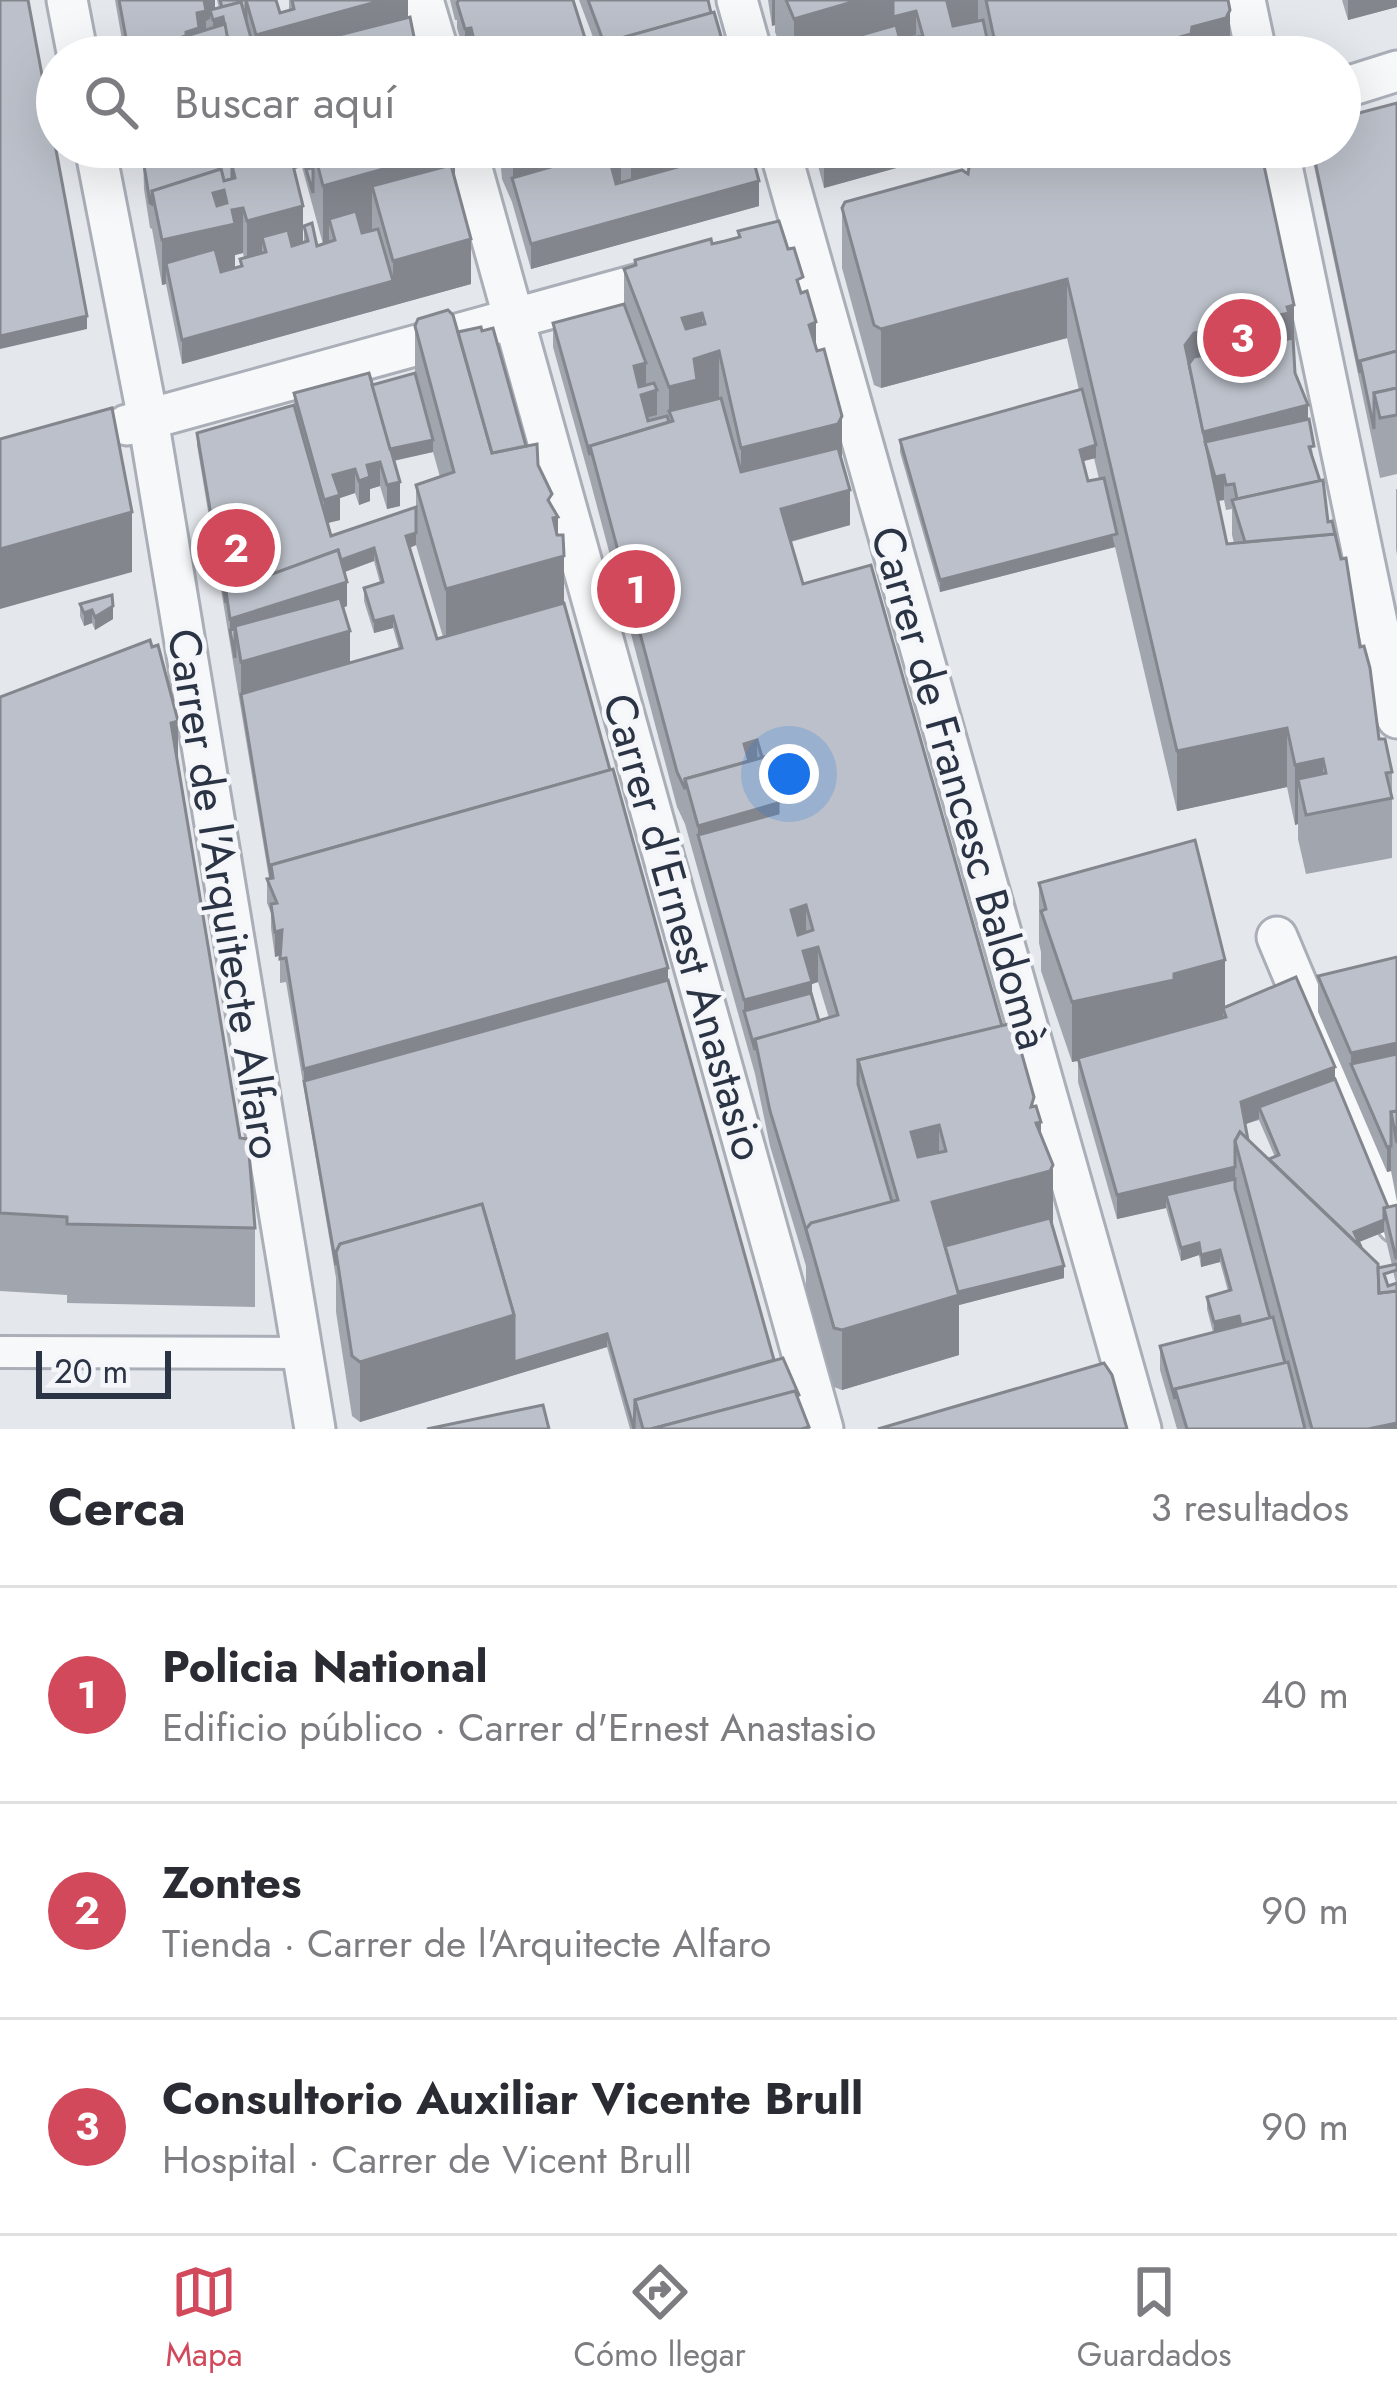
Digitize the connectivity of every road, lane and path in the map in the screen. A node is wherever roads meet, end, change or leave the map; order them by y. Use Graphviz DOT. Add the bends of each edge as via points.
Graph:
graph roads {
  1 [pos="67,0"];
  2 [pos="423,0"];
  3 [pos="736,0"];
  4 [pos="1245,0"];
  5 [pos="74,36"];
  6 [pos="434,36"];
  7 [pos="747,36"];
  8 [pos="1253,36"];
  9 [pos="1397,71"];
  10 [pos="1361,82"];
  11 [pos="99,168"];
  12 [pos="472,168"];
  13 [pos="784,168"];
  14 [pos="1282,168"];
  15 [pos="849,227"];
  16 [pos="805,239"];
  17 [pos="760,251"];
  18 [pos="716,263"];
  19 [pos="514,317"];
  20 [pos="148,419"];
  21 [pos="85,436"];
  22 [pos="1397,718"];
  23 [pos="1277,937"];
  24 [pos="1397,1223"];
  25 [pos="0,1352"];
  26 [pos="302,1353"];
  27 [pos="315,1429"];
  28 [pos="823,1429"];
  29 [pos="1141,1429"];
  1 -- 5 [label="street"];
  2 -- 6 [label="street"];
  3 -- 7 [label="street"];
  4 -- 8 [label="street"];
  9 -- 10 [label="street"];
  11 -- 20 [label="street, Carrer de l'Arquitecte Alfaro"];
  12 -- 19 [label="street, Carrer d'Ernest Anastasio"];
  13 -- 16 [label="street, Carrer de Francesc Baldomà"];
  14 -- 22 [label="street"];
  15 -- 16 [label="street"];
  16 -- 17 [label="street"];
  16 -- 29 [label="street, Carrer de Francesc Baldomà"];
  18 -- 19 [label="street"];
  19 -- 20 [label="street"];
  19 -- 28 [label="street, Carrer d'Ernest Anastasio"];
  20 -- 21 [label="street"];
  20 -- 26 [label="street, Carrer de l'Arquitecte Alfaro" via="169,669"];
  23 -- 24 [label="street"];
  25 -- 26 [label="street"];
  26 -- 27 [label="street, Carrer de l'Arquitecte Alfaro"];
}
